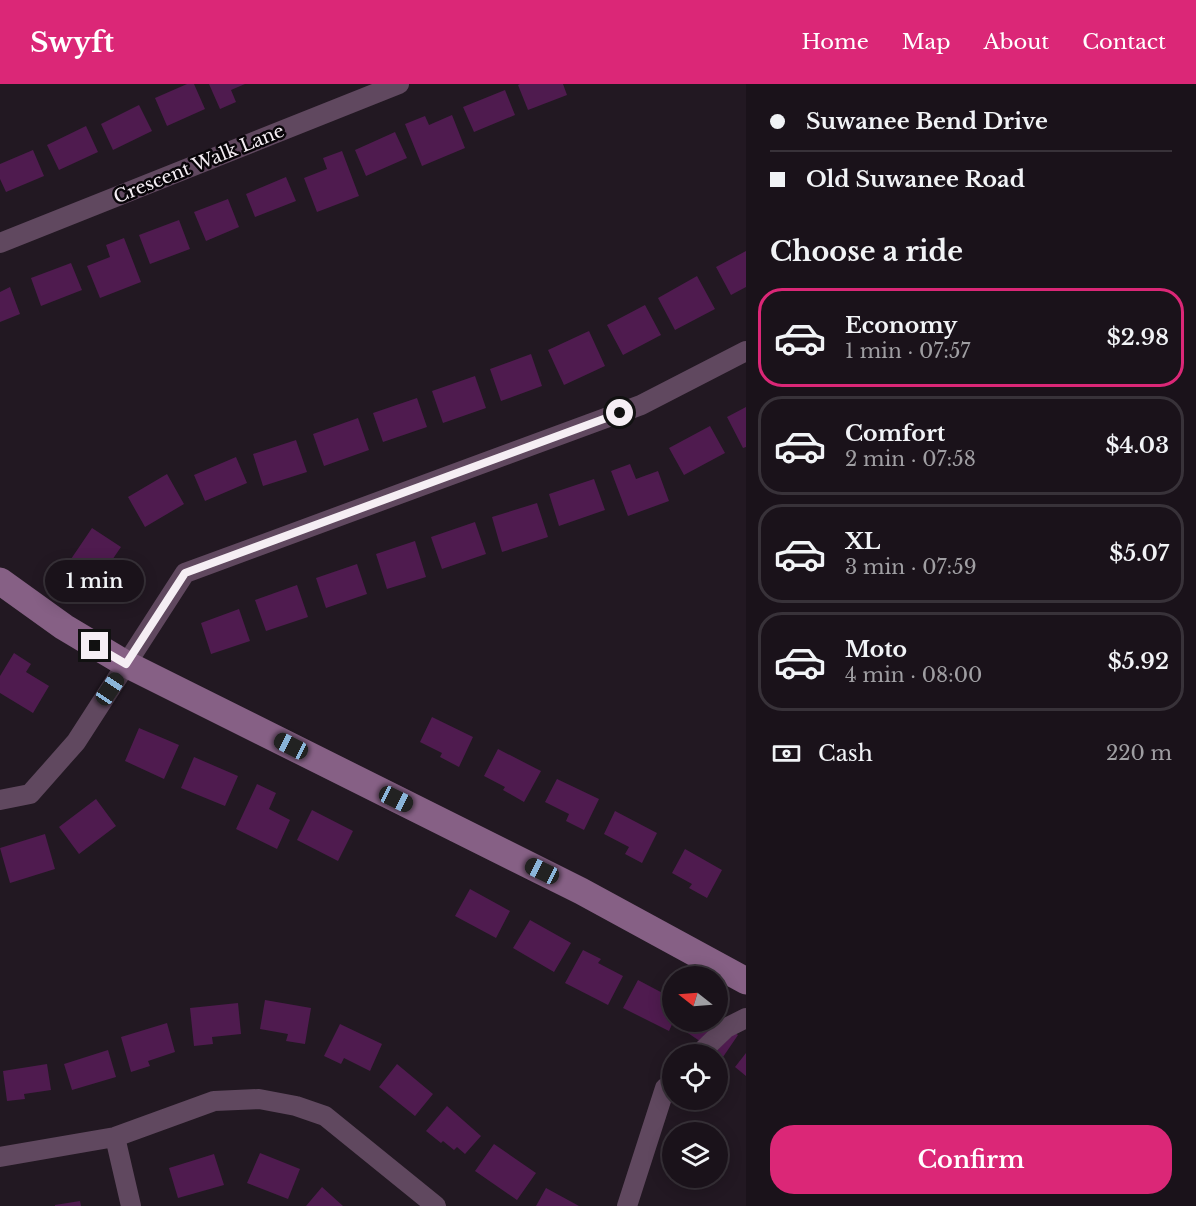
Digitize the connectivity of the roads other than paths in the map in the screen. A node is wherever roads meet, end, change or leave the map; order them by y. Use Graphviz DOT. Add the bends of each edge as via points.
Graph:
graph roads {
  1 [pos="399,84"];
  2 [pos="0,243"];
  3 [pos="746,351"];
  4 [pos="0,581"];
  5 [pos="126,664"];
  6 [pos="0,800"];
  7 [pos="746,981"];
  8 [pos="746,1018"];
  9 [pos="709,1044"];
  10 [pos="662,1100"];
  11 [pos="115,1137"];
  12 [pos="0,1157"];
  13 [pos="131,1206"];
  14 [pos="436,1206"];
  15 [pos="627,1206"];
  1 -- 2 [label="street, Crescent Walk Lane"];
  3 -- 5 [label="street" via="642,405 185,573"];
  4 -- 5 [label="street" via="64,627"];
  5 -- 6 [label="street" via="76,742 30,794"];
  5 -- 7 [label="street" via="581,891"];
  8 -- 9 [label="street" via="726,1028"];
  10 -- 15 [label="street"];
  11 -- 12 [label="street"];
  11 -- 13 [label="street"];
  11 -- 14 [label="street" via="213,1101 259,1099 296,1106 325,1116"];
}
